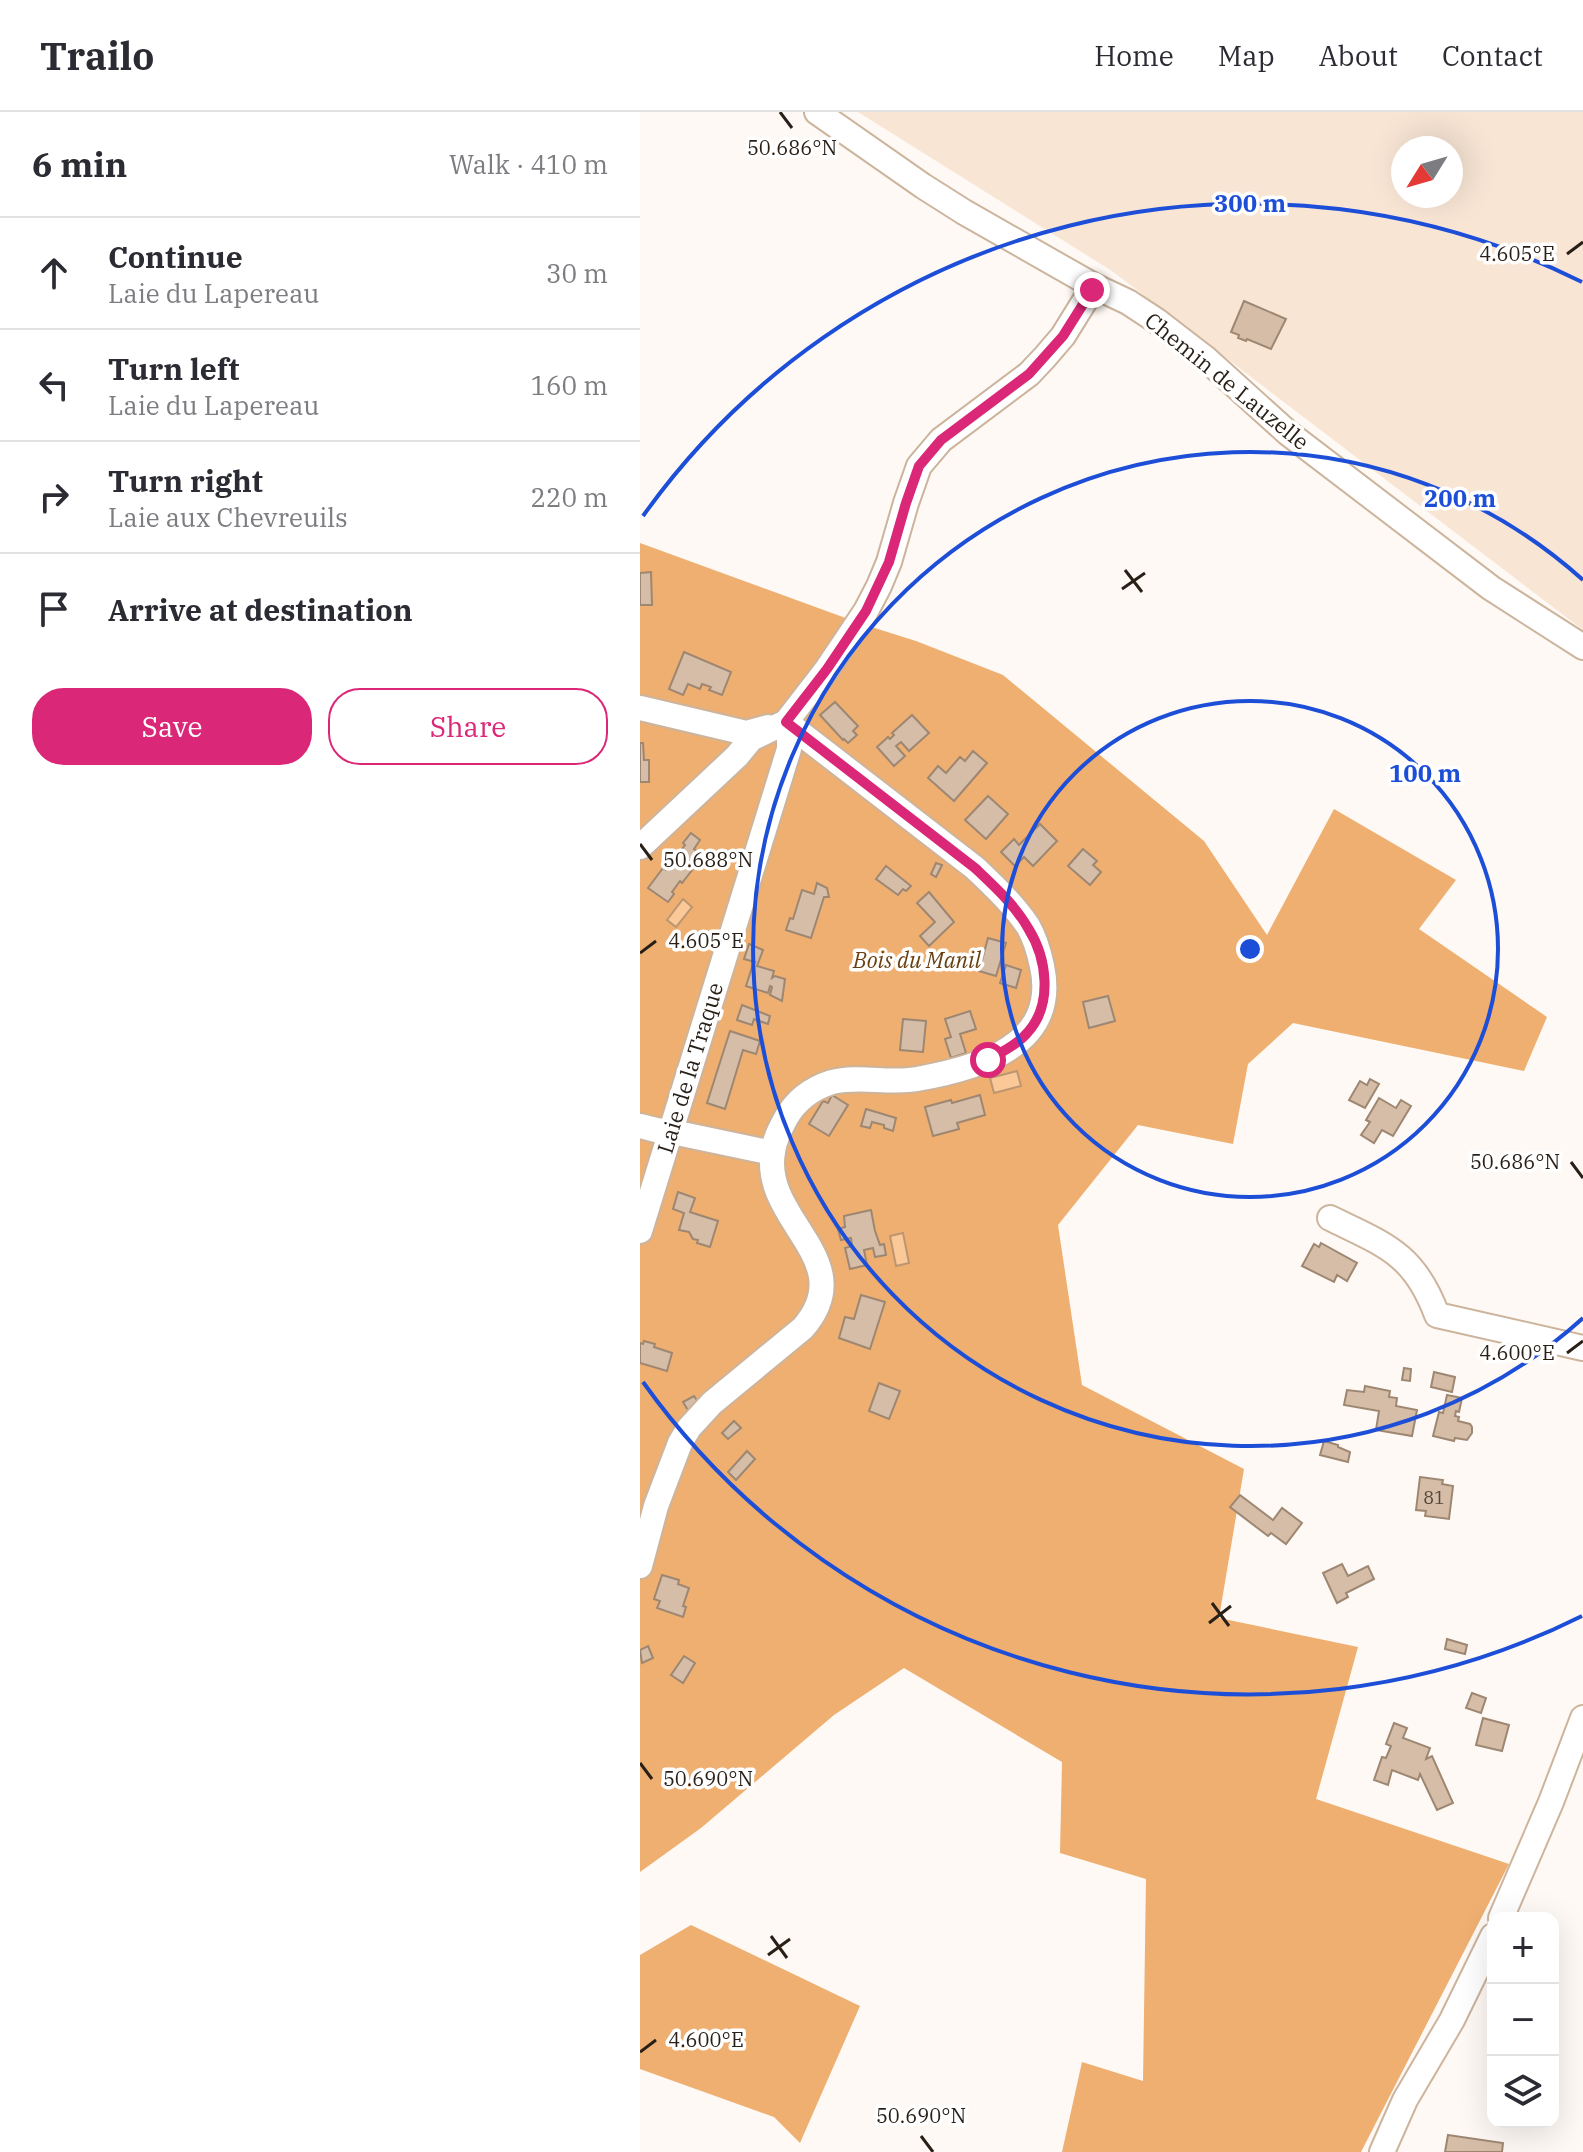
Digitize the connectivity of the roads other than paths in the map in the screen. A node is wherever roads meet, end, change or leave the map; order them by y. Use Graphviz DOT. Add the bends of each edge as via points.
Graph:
graph roads {
  1 [pos="817,112"];
  2 [pos="1094,286"];
  3 [pos="1583,647"];
  4 [pos="640,708"];
  5 [pos="786,722"];
  6 [pos="640,847"];
  7 [pos="640,1126"];
  8 [pos="672,1129"];
  9 [pos="772,1153"];
  10 [pos="1330,1218"];
  11 [pos="640,1231"];
  12 [pos="1583,1348"];
  13 [pos="645,1519"];
  14 [pos="640,1566"];
  15 [pos="1583,1718"];
  16 [pos="1504,1912"];
  17 [pos="1487,1948"];
  18 [pos="1382,2152"];
  1 -- 2 [label="street, Chemin de Lauzelle" via="964,212"];
  2 -- 3 [label="street, Chemin de Lauzelle" via="1170,330 1288,433 1491,588"];
  2 -- 5 [label="street" via="1063,336 1029,374 941,440 919,466 873,599"];
  4 -- 5 [label="street" via="746,733"];
  5 -- 6 [label="street" via="751,739"];
  5 -- 8 [label="street, Laie de la Traque" via="789,749"];
  5 -- 9 [label="street" via="1000,892 1038,947 1044,1000 1028,1033 988,1060 916,1079 844,1079 817,1087 788,1114"];
  7 -- 8 [label="street"];
  8 -- 9 [label="street"];
  8 -- 11 [label="street, Laie de la Traque"];
  9 -- 13 [label="street" via="782,1202 819,1267 820,1303 803,1328 689,1428"];
  10 -- 12 [label="street" via="1400,1255 1416,1273 1437,1315"];
  13 -- 14 [label="street"];
  15 -- 16 [label="street"];
  17 -- 18 [label="street"];
}
